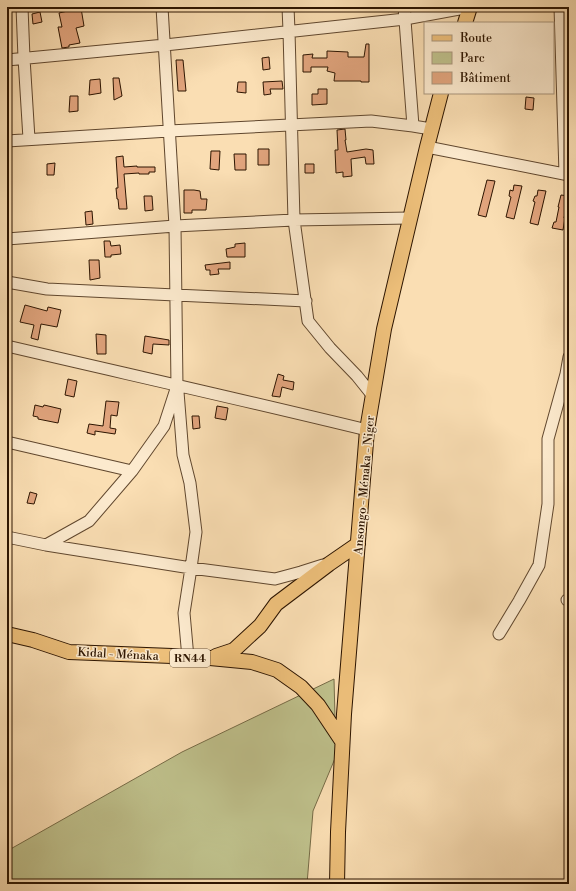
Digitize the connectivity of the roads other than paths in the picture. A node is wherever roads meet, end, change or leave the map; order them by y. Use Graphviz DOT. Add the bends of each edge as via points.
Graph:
graph roads {
  1 [pos="22,7"];
  2 [pos="162,7"];
  3 [pos="288,7"];
  4 [pos="404,7"];
  5 [pos="470,7"];
  6 [pos="560,7"];
  7 [pos="405,20"];
  8 [pos="465,22"];
  9 [pos="289,31"];
  10 [pos="165,45"];
  11 [pos="24,58"];
  12 [pos="7,60"];
  13 [pos="441,94"];
  14 [pos="292,125"];
  15 [pos="413,126"];
  16 [pos="431,129"];
  17 [pos="169,131"];
  18 [pos="29,139"];
  19 [pos="7,141"];
  20 [pos="427,147"];
  21 [pos="567,174"];
  22 [pos="410,218"];
  23 [pos="294,220"];
  24 [pos="175,226"];
  25 [pos="7,239"];
  26 [pos="7,282"];
  27 [pos="176,295"];
  28 [pos="306,301"];
  29 [pos="7,346"];
  30 [pos="569,357"];
  31 [pos="177,386"];
  32 [pos="373,396"];
  33 [pos="368,430"];
  34 [pos="7,442"];
  35 [pos="132,471"];
  36 [pos="7,537"];
  37 [pos="358,544"];
  38 [pos="46,545"];
  39 [pos="329,564"];
  40 [pos="191,568"];
  41 [pos="7,634"];
  42 [pos="499,634"];
  43 [pos="188,658"];
  44 [pos="210,658"];
  45 [pos="342,741"];
  46 [pos="337,884"];
  1 -- 11 [label="street"];
  2 -- 10 [label="street"];
  3 -- 9 [label="street"];
  4 -- 7 [label="street"];
  5 -- 7 [label="street"];
  5 -- 8 [label="main road"];
  6 -- 21 [label="street"];
  7 -- 9 [label="street"];
  7 -- 15 [label="street"];
  9 -- 10 [label="street"];
  9 -- 14 [label="street"];
  10 -- 11 [label="street"];
  10 -- 17 [label="street"];
  11 -- 12 [label="street"];
  11 -- 18 [label="street"];
  13 -- 16 [label="main road, Ansongo - Ménaka - Niger"];
  14 -- 15 [label="street" via="371,121"];
  14 -- 17 [label="street"];
  14 -- 23 [label="street"];
  15 -- 16 [label="street"];
  16 -- 20 [label="main road, Ansongo - Ménaka - Niger"];
  17 -- 18 [label="street"];
  17 -- 24 [label="street"];
  18 -- 19 [label="street"];
  20 -- 21 [label="street"];
  20 -- 22 [label="main road, Ansongo - Ménaka - Niger"];
  22 -- 23 [label="street"];
  22 -- 32 [label="main road, Ansongo - Ménaka - Niger" via="384,329"];
  23 -- 24 [label="street"];
  23 -- 28 [label="street"];
  24 -- 25 [label="street"];
  24 -- 27 [label="street"];
  26 -- 27 [label="street" via="47,289"];
  27 -- 28 [label="street"];
  27 -- 31 [label="street"];
  28 -- 32 [label="street" via="308,321"];
  29 -- 31 [label="street"];
  30 -- 42 [label="street" via="548,439 548,504 539,565"];
  31 -- 33 [label="street"];
  31 -- 35 [label="street" via="164,426"];
  31 -- 40 [label="street" via="182,455 190,483 196,532"];
  32 -- 33 [label="main road, Ansongo - Ménaka - Niger"];
  33 -- 37 [label="main road, Ansongo - Ménaka - Niger"];
  34 -- 35 [label="street"];
  35 -- 38 [label="street" via="88,521"];
  36 -- 38 [label="street"];
  37 -- 39 [label="main road, RN44"];
  37 -- 45 [label="main road, Ansongo - Ménaka - Niger"];
  38 -- 40 [label="street"];
  39 -- 40 [label="street" via="275,578"];
  39 -- 44 [label="main road, RN44" via="276,604 260,626 234,650"];
  40 -- 43 [label="street" via="184,612"];
  41 -- 43 [label="main road, Kidal - Ménaka / RN44" via="69,652"];
  43 -- 44 [label="main road, Kidal - Ménaka / RN44"];
  44 -- 45 [label="main road, Kidal - Ménaka / RN44" via="252,662 277,670 301,687 318,705"];
  45 -- 46 [label="main road, Ansongo - Ménaka - Niger"];
}
